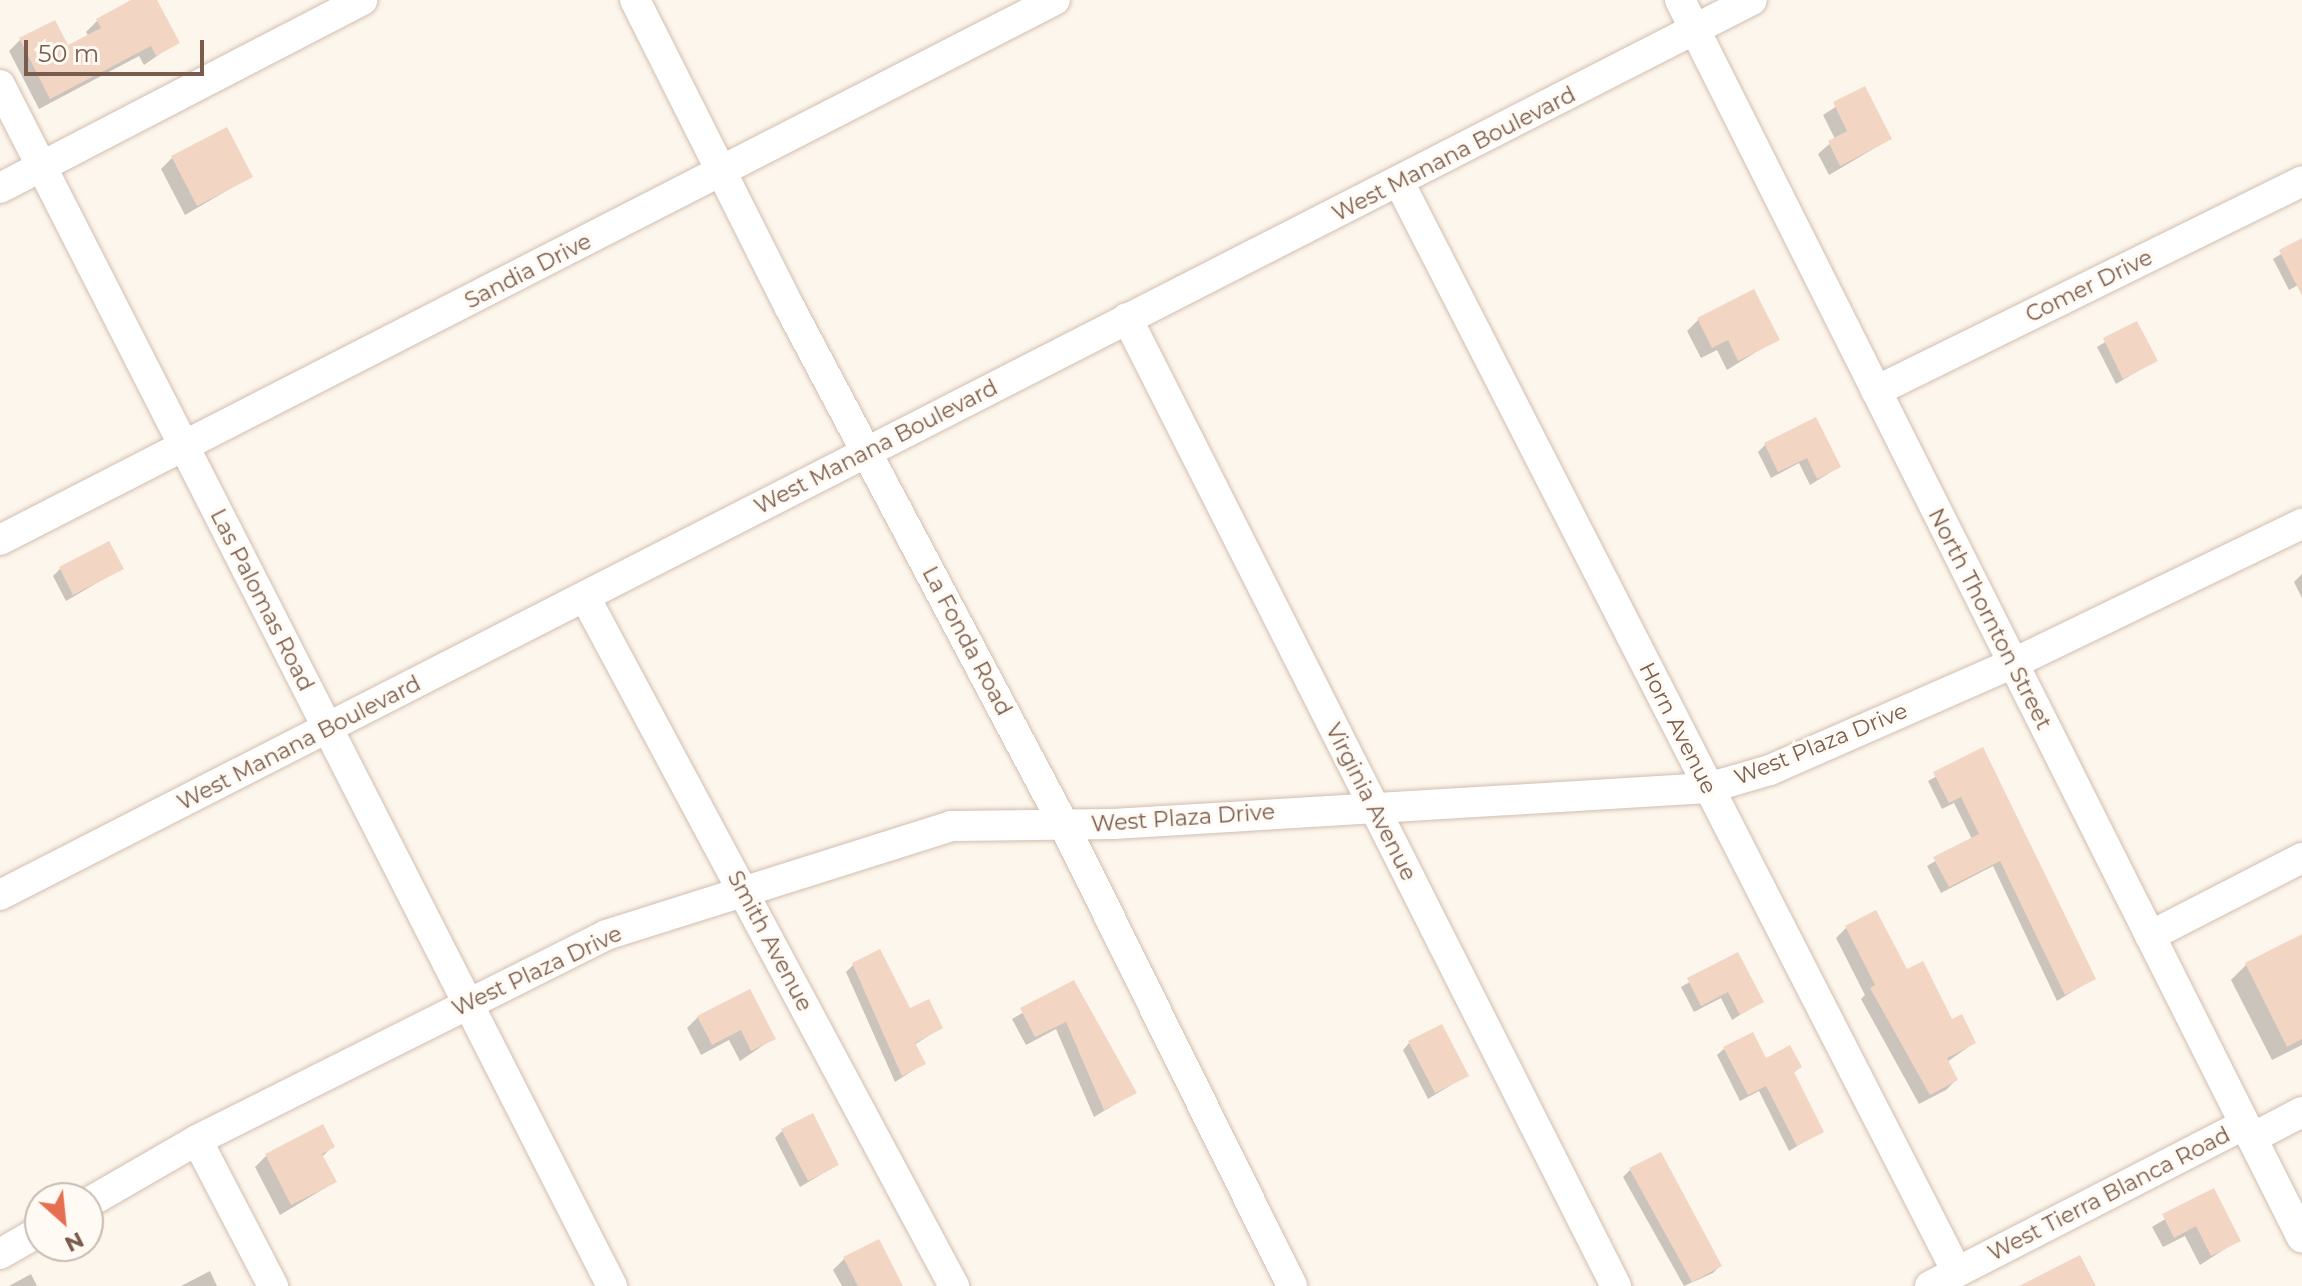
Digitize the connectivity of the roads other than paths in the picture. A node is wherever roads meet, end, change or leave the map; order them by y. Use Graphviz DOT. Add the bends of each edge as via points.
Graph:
graph roads {
  1 [pos="362,0"];
  2 [pos="635,0"];
  3 [pos="1055,0"];
  4 [pos="1680,0"];
  5 [pos="1752,0"];
  6 [pos="1695,29"];
  7 [pos="0,85"];
  8 [pos="42,168"];
  9 [pos="724,170"];
  10 [pos="2302,181"];
  11 [pos="1400,184"];
  12 [pos="0,188"];
  13 [pos="1127,318"];
  14 [pos="1876,391"];
  15 [pos="185,448"];
  16 [pos="866,452"];
  17 [pos="2302,524"];
  18 [pos="0,540"];
  19 [pos="585,597"];
  20 [pos="2012,664"];
  21 [pos="328,728"];
  22 [pos="1708,788"];
  23 [pos="1376,810"];
  24 [pos="1064,825"];
  25 [pos="2302,858"];
  26 [pos="743,891"];
  27 [pos="0,895"];
  28 [pos="2150,936"];
  29 [pos="467,1002"];
  30 [pos="2302,1112"];
  31 [pos="2249,1131"];
  32 [pos="197,1140"];
  33 [pos="104,1194"];
  34 [pos="2302,1238"];
  35 [pos="24,1240"];
  36 [pos="0,1254"];
  37 [pos="1957,1272"];
  38 [pos="273,1286"];
  39 [pos="612,1286"];
  40 [pos="954,1286"];
  41 [pos="1292,1286"];
  42 [pos="1616,1286"];
  43 [pos="1930,1286"];
  1 -- 8 [label="street"];
  2 -- 9 [label="street, La Fonda Road"];
  3 -- 9 [label="street, Sandia Drive"];
  4 -- 6 [label="street, North Thornton Street"];
  5 -- 6 [label="street, West Manana Boulevard"];
  6 -- 11 [label="street, West Manana Boulevard"];
  6 -- 14 [label="street, North Thornton Street"];
  7 -- 8 [label="street, Las Palomas Road"];
  8 -- 12 [label="street"];
  8 -- 15 [label="street, Las Palomas Road"];
  9 -- 15 [label="street, Sandia Drive"];
  9 -- 16 [label="street, La Fonda Road"];
  10 -- 14 [label="street, Comer Drive"];
  11 -- 13 [label="street, West Manana Boulevard"];
  11 -- 22 [label="street, Horn Avenue"];
  13 -- 16 [label="street, West Manana Boulevard"];
  13 -- 23 [label="street, Virginia Avenue"];
  14 -- 20 [label="street, North Thornton Street"];
  15 -- 18 [label="street, Sandia Drive"];
  15 -- 21 [label="street, Las Palomas Road"];
  16 -- 19 [label="street, West Manana Boulevard"];
  16 -- 24 [label="street, La Fonda Road"];
  17 -- 20 [label="street, West Plaza Drive"];
  19 -- 21 [label="street, West Manana Boulevard"];
  19 -- 26 [label="street, Smith Avenue"];
  20 -- 22 [label="street, West Plaza Drive" via="1770,770"];
  20 -- 28 [label="street, North Thornton Street"];
  21 -- 27 [label="street, West Manana Boulevard"];
  21 -- 29 [label="street, Las Palomas Road"];
  22 -- 23 [label="street, West Plaza Drive"];
  22 -- 37 [label="street, Horn Avenue"];
  23 -- 24 [label="street, West Plaza Drive" via="1334,807"];
  23 -- 42 [label="street, Virginia Avenue"];
  24 -- 26 [label="street, West Plaza Drive" via="951,826"];
  24 -- 41 [label="street, La Fonda Road"];
  25 -- 28 [label="street"];
  26 -- 29 [label="street, West Plaza Drive" via="606,935"];
  26 -- 40 [label="street, Smith Avenue"];
  28 -- 31 [label="street, North Thornton Street"];
  29 -- 32 [label="street, West Plaza Drive"];
  29 -- 39 [label="street, Las Palomas Road"];
  30 -- 31 [label="street, West Tierra Blanca Road"];
  31 -- 34 [label="street, North Thornton Street"];
  31 -- 37 [label="street, West Tierra Blanca Road"];
  32 -- 33 [label="street, West Plaza Drive"];
  32 -- 38 [label="street"];
  35 -- 36 [label="street"];
  37 -- 43 [label="street, West Tierra Blanca Road"];
}
